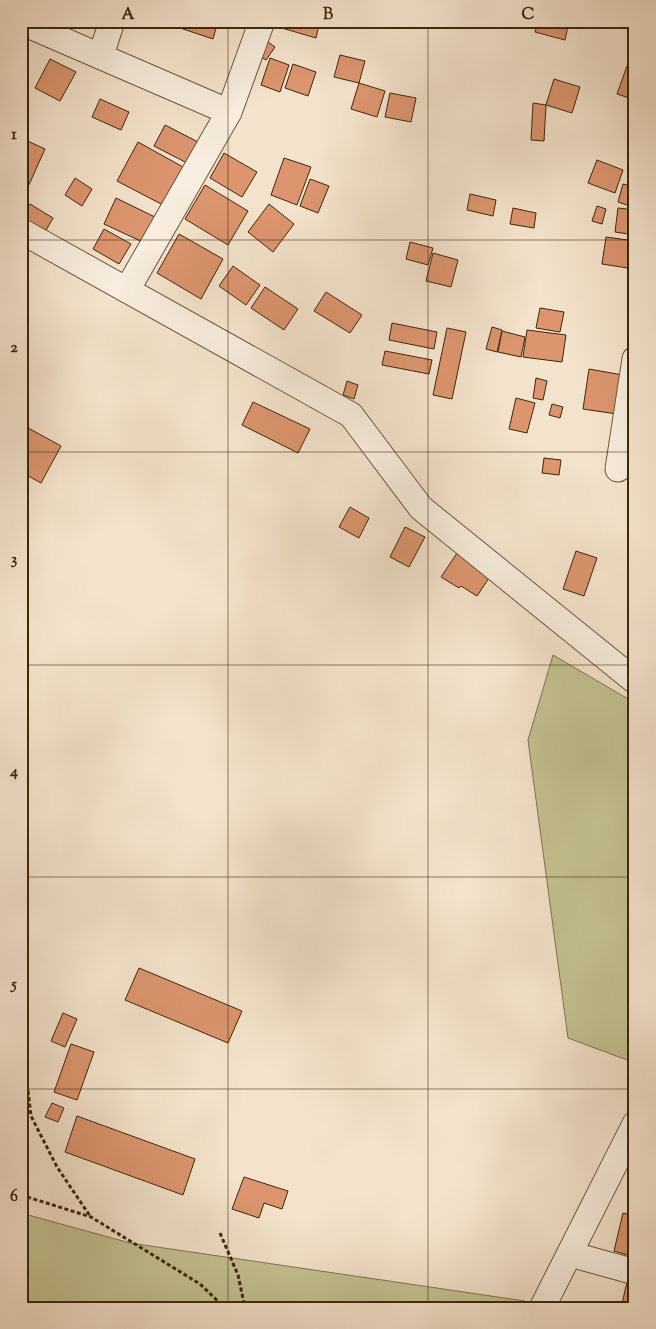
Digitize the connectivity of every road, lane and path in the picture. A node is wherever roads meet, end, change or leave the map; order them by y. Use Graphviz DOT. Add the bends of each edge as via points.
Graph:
graph roads {
  1 [pos="112,21"];
  2 [pos="262,21"];
  3 [pos="21,22"];
  4 [pos="101,55"];
  5 [pos="229,112"];
  6 [pos="21,231"];
  7 [pos="127,290"];
  8 [pos="635,359"];
  9 [pos="618,469"];
  10 [pos="635,681"];
  11 [pos="21,1080"];
  12 [pos="635,1124"];
  13 [pos="21,1195"];
  14 [pos="91,1217"];
  15 [pos="220,1233"];
  16 [pos="570,1254"];
  17 [pos="635,1272"];
  18 [pos="225,1308"];
  19 [pos="245,1308"];
  20 [pos="542,1308"];
  1 -- 4 [label="street"];
  2 -- 5 [label="street"];
  3 -- 4 [label="street"];
  4 -- 5 [label="street"];
  5 -- 7 [label="street"];
  6 -- 7 [label="street"];
  7 -- 10 [label="street" via="351,415 421,508"];
  8 -- 9 [label="street"];
  11 -- 14 [label="path" via="28,1090 31,1116 57,1167"];
  12 -- 16 [label="street"];
  13 -- 14 [label="path"];
  14 -- 18 [label="path" via="200,1284"];
  15 -- 19 [label="path" via="238,1275"];
  16 -- 17 [label="street"];
  16 -- 20 [label="street"];
}
